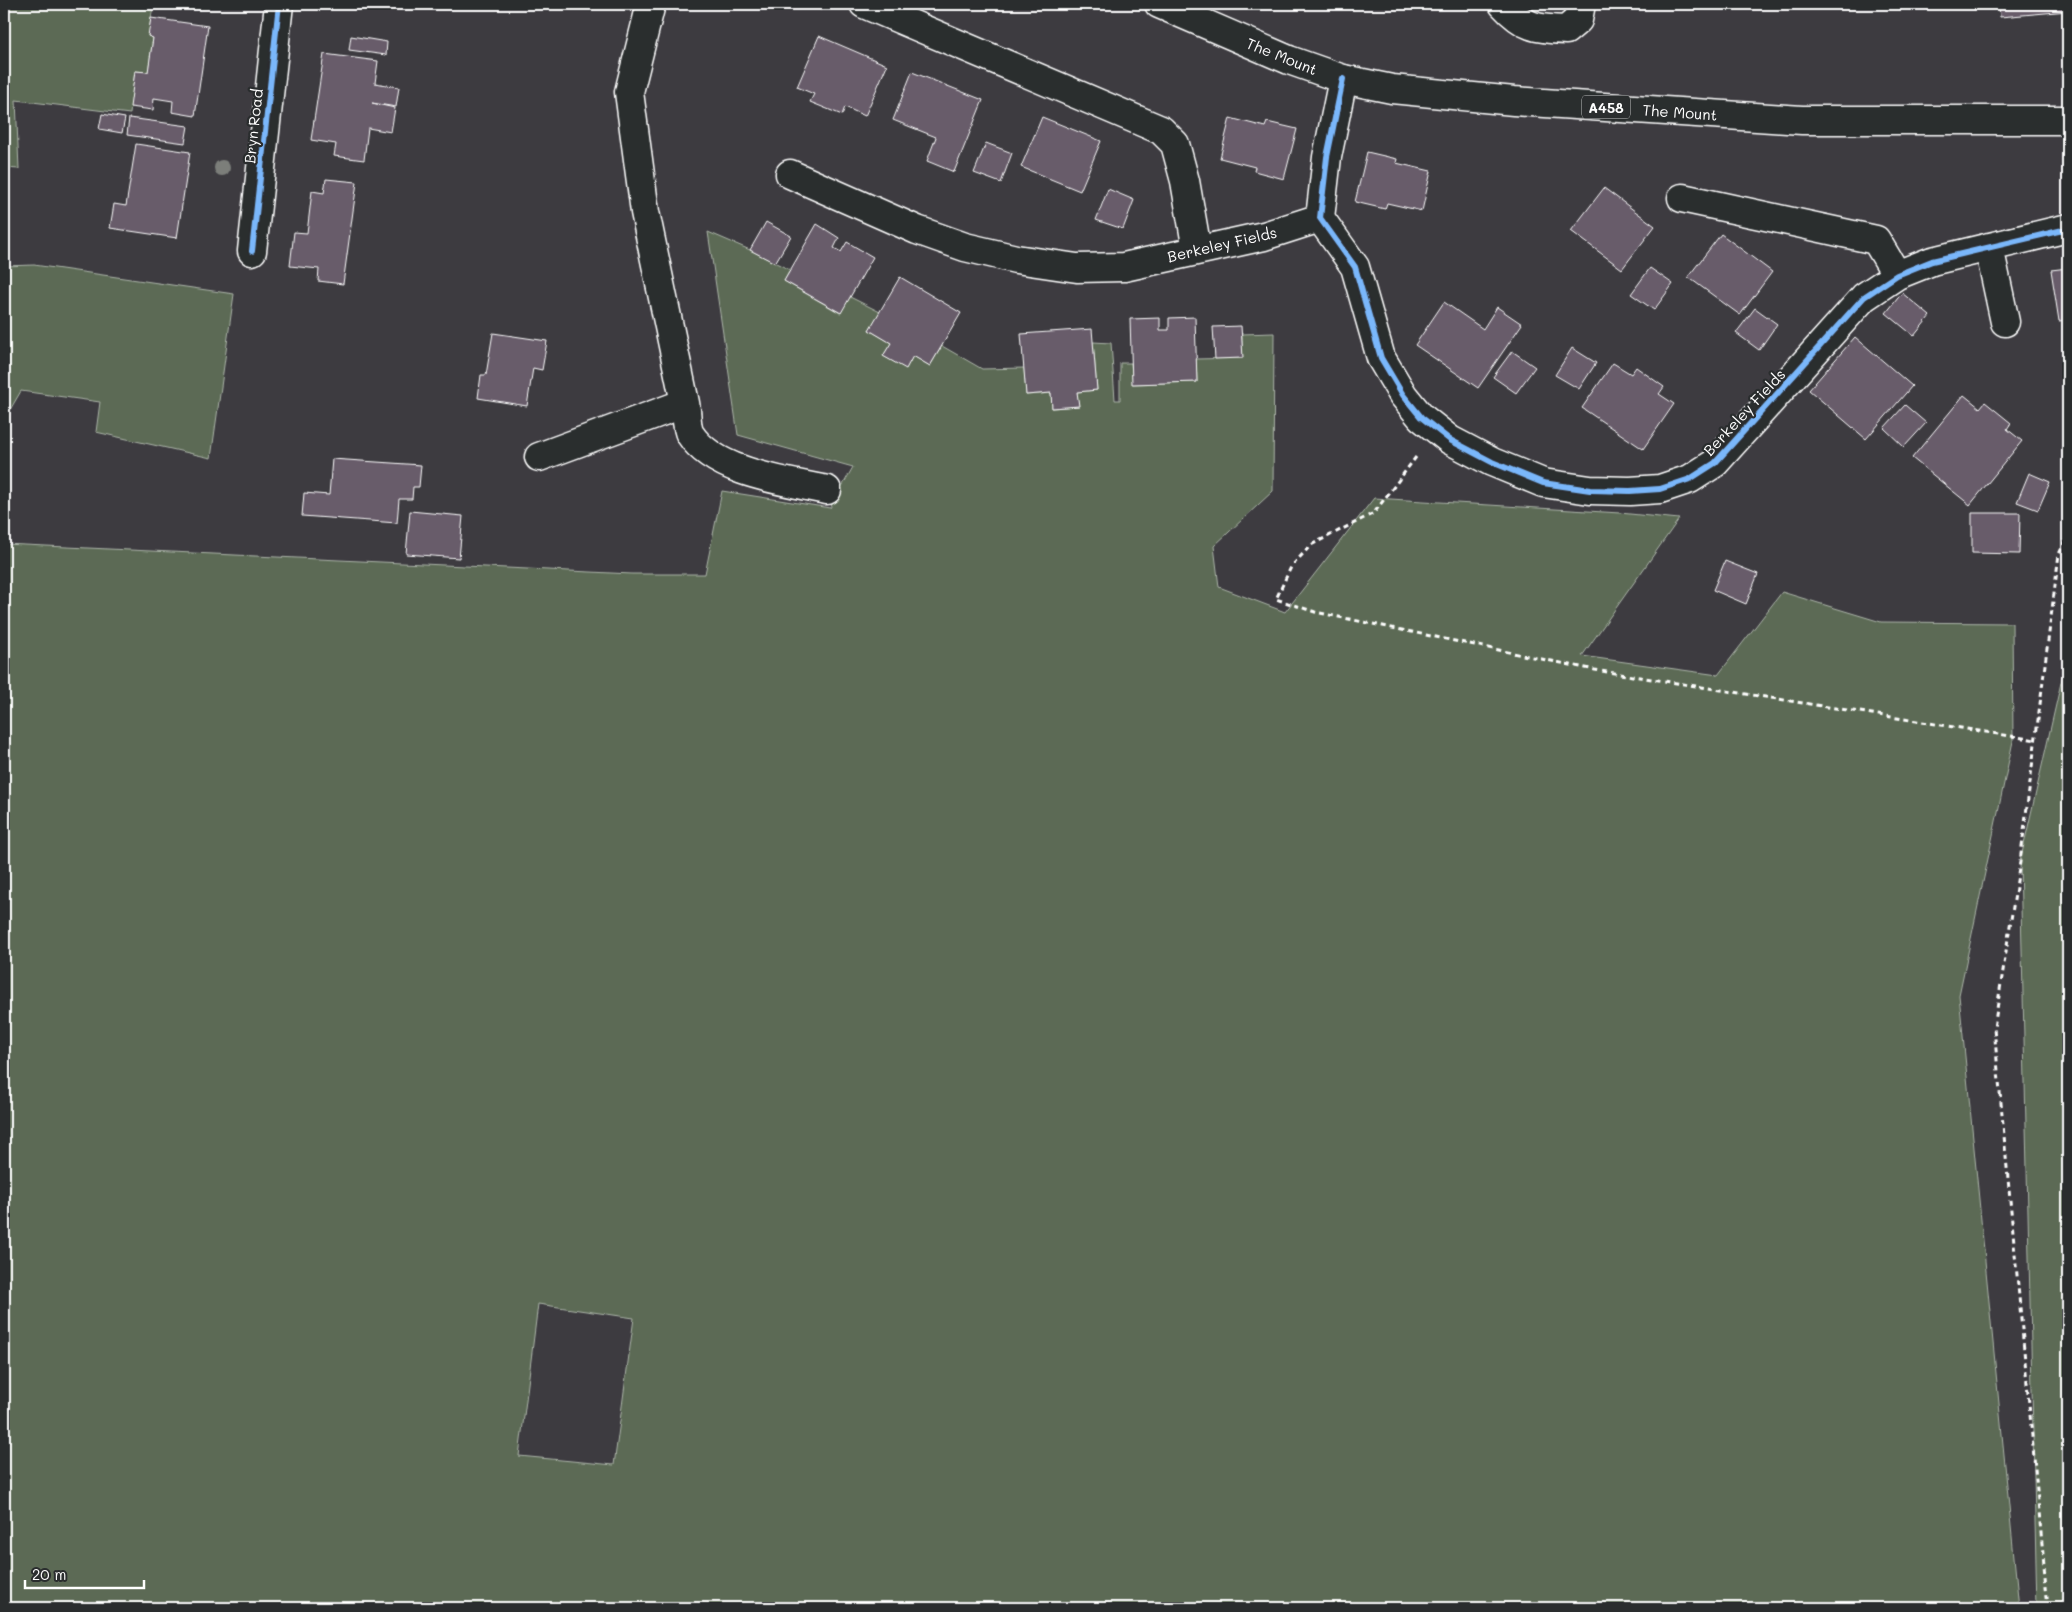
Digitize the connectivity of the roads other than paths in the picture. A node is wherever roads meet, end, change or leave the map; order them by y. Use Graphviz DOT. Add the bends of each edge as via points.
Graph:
graph roads {
  1 [pos="279,4"];
  2 [pos="650,4"];
  3 [pos="864,4"];
  4 [pos="1159,4"];
  5 [pos="1503,4"];
  6 [pos="1581,4"];
  7 [pos="1343,79"];
  8 [pos="2068,120"];
  9 [pos="790,174"];
  10 [pos="1682,198"];
  11 [pos="1320,218"];
  12 [pos="2068,229"];
  13 [pos="1989,247"];
  14 [pos="1197,250"];
  15 [pos="252,251"];
  16 [pos="1897,274"];
  17 [pos="2005,322"];
  18 [pos="686,403"];
  19 [pos="538,457"];
  20 [pos="827,490"];
  1 -- 15 [label="street, Bryn Road"];
  2 -- 18 [label="street" via="629,92 645,212"];
  3 -- 14 [label="street" via="1161,130 1175,144"];
  4 -- 7 [label="street, The Mount / A458"];
  5 -- 6 [label="street" via="1517,19 1542,29 1566,30 1578,20"];
  7 -- 8 [label="street, The Mount / A458" via="1392,89 1514,101 1802,120"];
  7 -- 11 [label="street" via="1327,157"];
  9 -- 14 [label="street, Berkeley Fields" via="917,230 965,247 1016,259 1077,268 1124,267"];
  10 -- 16 [label="street" via="1876,240"];
  11 -- 14 [label="street, Berkeley Fields" via="1264,236"];
  11 -- 16 [label="street, Berkeley Fields" via="1355,267 1381,358 1403,395 1421,417 1450,440 1492,462 1543,483 1590,490 1660,489 1690,479 1716,463 1864,297"];
  12 -- 13 [label="street, Berkeley Fields"];
  13 -- 16 [label="street, Berkeley Fields" via="1932,261"];
  13 -- 17 [label="street"];
  18 -- 19 [label="street"];
  18 -- 20 [label="street" via="689,433 707,452 741,471"];
}
